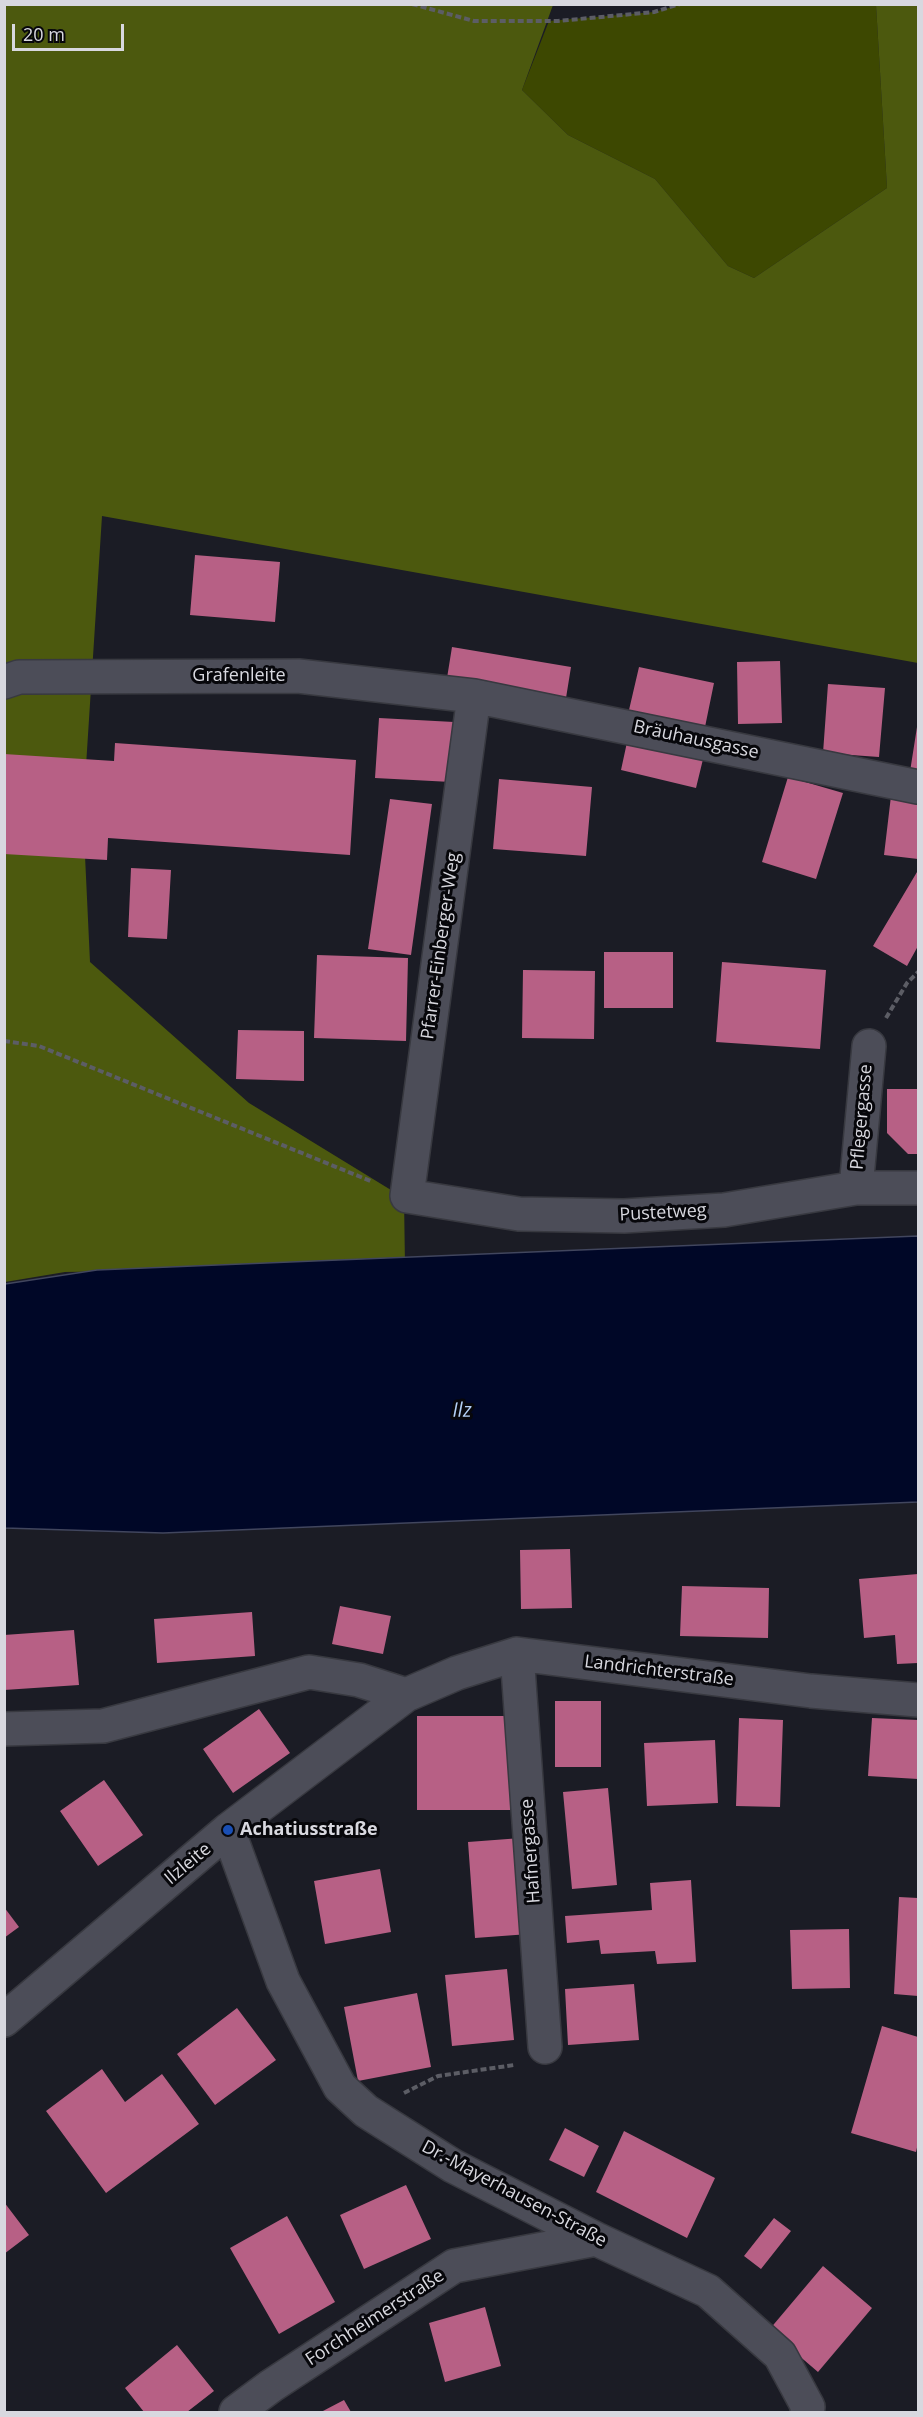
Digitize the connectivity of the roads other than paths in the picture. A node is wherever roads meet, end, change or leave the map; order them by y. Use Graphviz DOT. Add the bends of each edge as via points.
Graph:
graph roads {
  1 [pos="4,682"];
  2 [pos="474,696"];
  3 [pos="918,787"];
  4 [pos="869,1046"];
  5 [pos="856,1188"];
  6 [pos="918,1188"];
  7 [pos="407,1196"];
  8 [pos="517,1654"];
  9 [pos="406,1695"];
  10 [pos="918,1700"];
  11 [pos="4,1729"];
  12 [pos="228,1830"];
  13 [pos="4,2020"];
  14 [pos="545,2047"];
  15 [pos="596,2239"];
  16 [pos="236,2412"];
  17 [pos="807,2412"];
  1 -- 2 [label="street, Grafenleite" via="20,677 298,676"];
  2 -- 3 [label="street, Bräuhausgasse"];
  2 -- 7 [label="street, Pfarrer-Einberger-Weg"];
  4 -- 5 [label="street, Pflegergasse"];
  5 -- 6 [label="street, Pustetweg"];
  5 -- 7 [label="street, Pustetweg" via="724,1210 624,1216 519,1214"];
  8 -- 9 [label="street, Landrichterstraße" via="457,1672"];
  8 -- 10 [label="street, Landrichterstraße" via="811,1691"];
  8 -- 14 [label="street, Hafnergasse"];
  9 -- 11 [label="street" via="359,1680 309,1672 103,1726"];
  9 -- 12 [label="street, Ilzleite"];
  12 -- 13 [label="street, Ilzleite"];
  12 -- 15 [label="street, Dr.-Mayerhausen-Straße" via="283,1982 340,2087 366,2111 453,2166"];
  15 -- 16 [label="street, Forchheimerstraße" via="454,2266"];
  15 -- 17 [label="street, Dr.-Mayerhausen-Straße" via="708,2291 780,2355 808,2407"];
}
